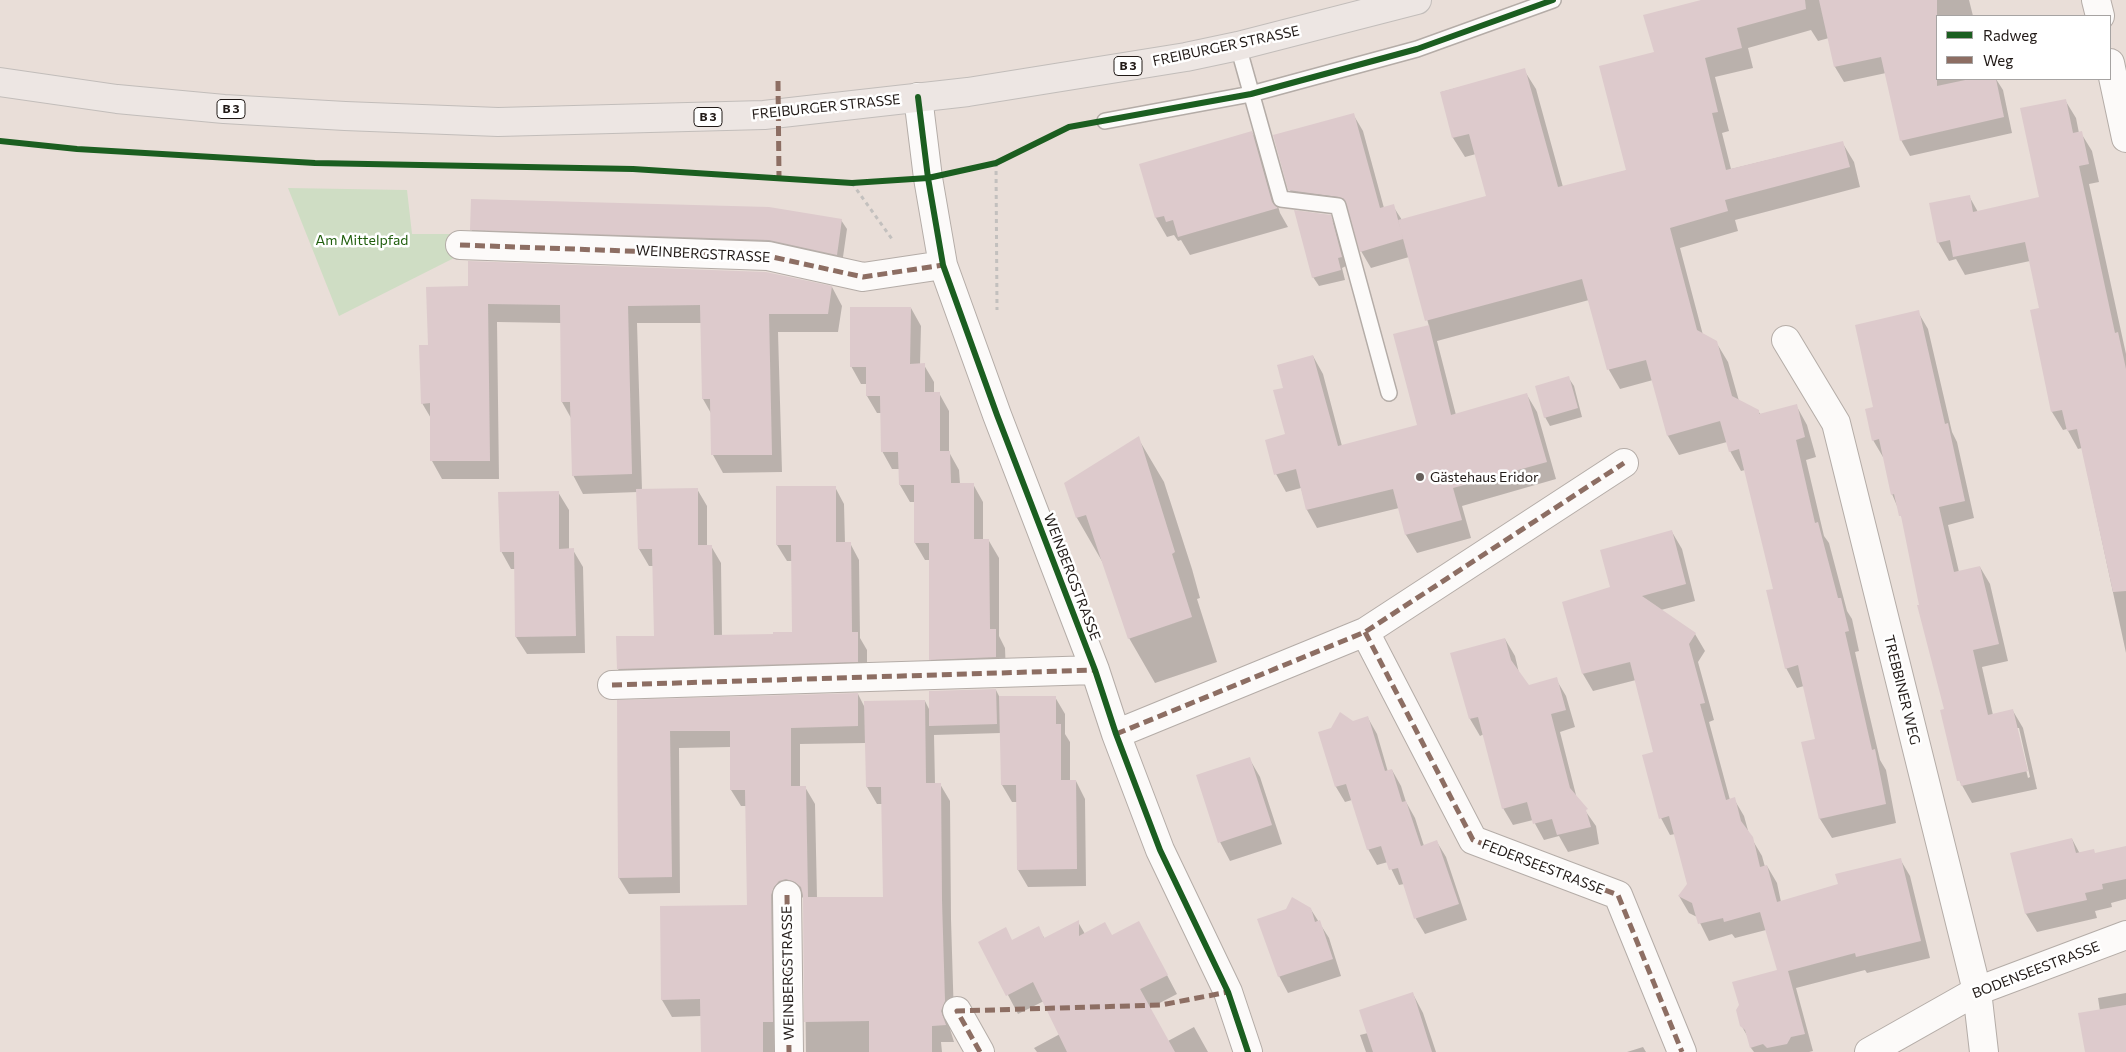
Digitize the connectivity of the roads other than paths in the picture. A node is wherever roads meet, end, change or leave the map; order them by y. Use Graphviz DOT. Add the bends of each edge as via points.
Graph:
graph roads {
  1 [pos="1417,0"];
  2 [pos="1553,0"];
  3 [pos="2096,0"];
  4 [pos="2100,15"];
  5 [pos="1238,46"];
  6 [pos="2111,68"];
  7 [pos="0,82"];
  8 [pos="1251,94"];
  9 [pos="918,97"];
  10 [pos="1105,121"];
  11 [pos="2126,138"];
  12 [pos="460,245"];
  13 [pos="943,265"];
  14 [pos="1786,340"];
  15 [pos="1389,392"];
  16 [pos="1624,463"];
  17 [pos="1365,632"];
  18 [pos="1095,670"];
  19 [pos="612,685"];
  20 [pos="1116,734"];
  21 [pos="787,895"];
  22 [pos="2126,936"];
  23 [pos="1977,991"];
  24 [pos="957,1011"];
  25 [pos="789,1052"];
  26 [pos="980,1052"];
  27 [pos="1248,1052"];
  28 [pos="1682,1052"];
  29 [pos="1868,1052"];
  30 [pos="1984,1052"];
  1 -- 5 [label="main road, FREIBURGER STRASSE / B 3"];
  2 -- 8 [label="lane" via="1417,48"];
  3 -- 4 [label="street"];
  5 -- 8 [label="lane"];
  5 -- 9 [label="main road, FREIBURGER STRASSE / B 3" via="977,91"];
  6 -- 11 [label="street"];
  7 -- 9 [label="main road, FREIBURGER STRASSE / B 3" via="116,99 224,109 498,122 778,114"];
  8 -- 10 [label="lane"];
  8 -- 15 [label="lane" via="1280,199 1338,206"];
  9 -- 13 [label="street, WEINBERGSTRASSE"];
  12 -- 13 [label="street, WEINBERGSTRASSE" via="768,256 864,277"];
  13 -- 18 [label="street, WEINBERGSTRASSE"];
  14 -- 23 [label="street, TREBBINER WEG" via="1836,423"];
  16 -- 17 [label="street"];
  17 -- 20 [label="street"];
  17 -- 28 [label="street, FEDERSEESTRASSE" via="1473,840 1618,895"];
  18 -- 19 [label="street"];
  18 -- 20 [label="street, WEINBERGSTRASSE"];
  20 -- 27 [label="street, WEINBERGSTRASSE" via="1160,850 1228,992"];
  21 -- 25 [label="street, WEINBERGSTRASSE"];
  22 -- 23 [label="street, BODENSEESTRASSE"];
  23 -- 29 [label="street, BODENSEESTRASSE"];
  23 -- 30 [label="street, TREBBINER WEG"];
  24 -- 26 [label="street"];
}
